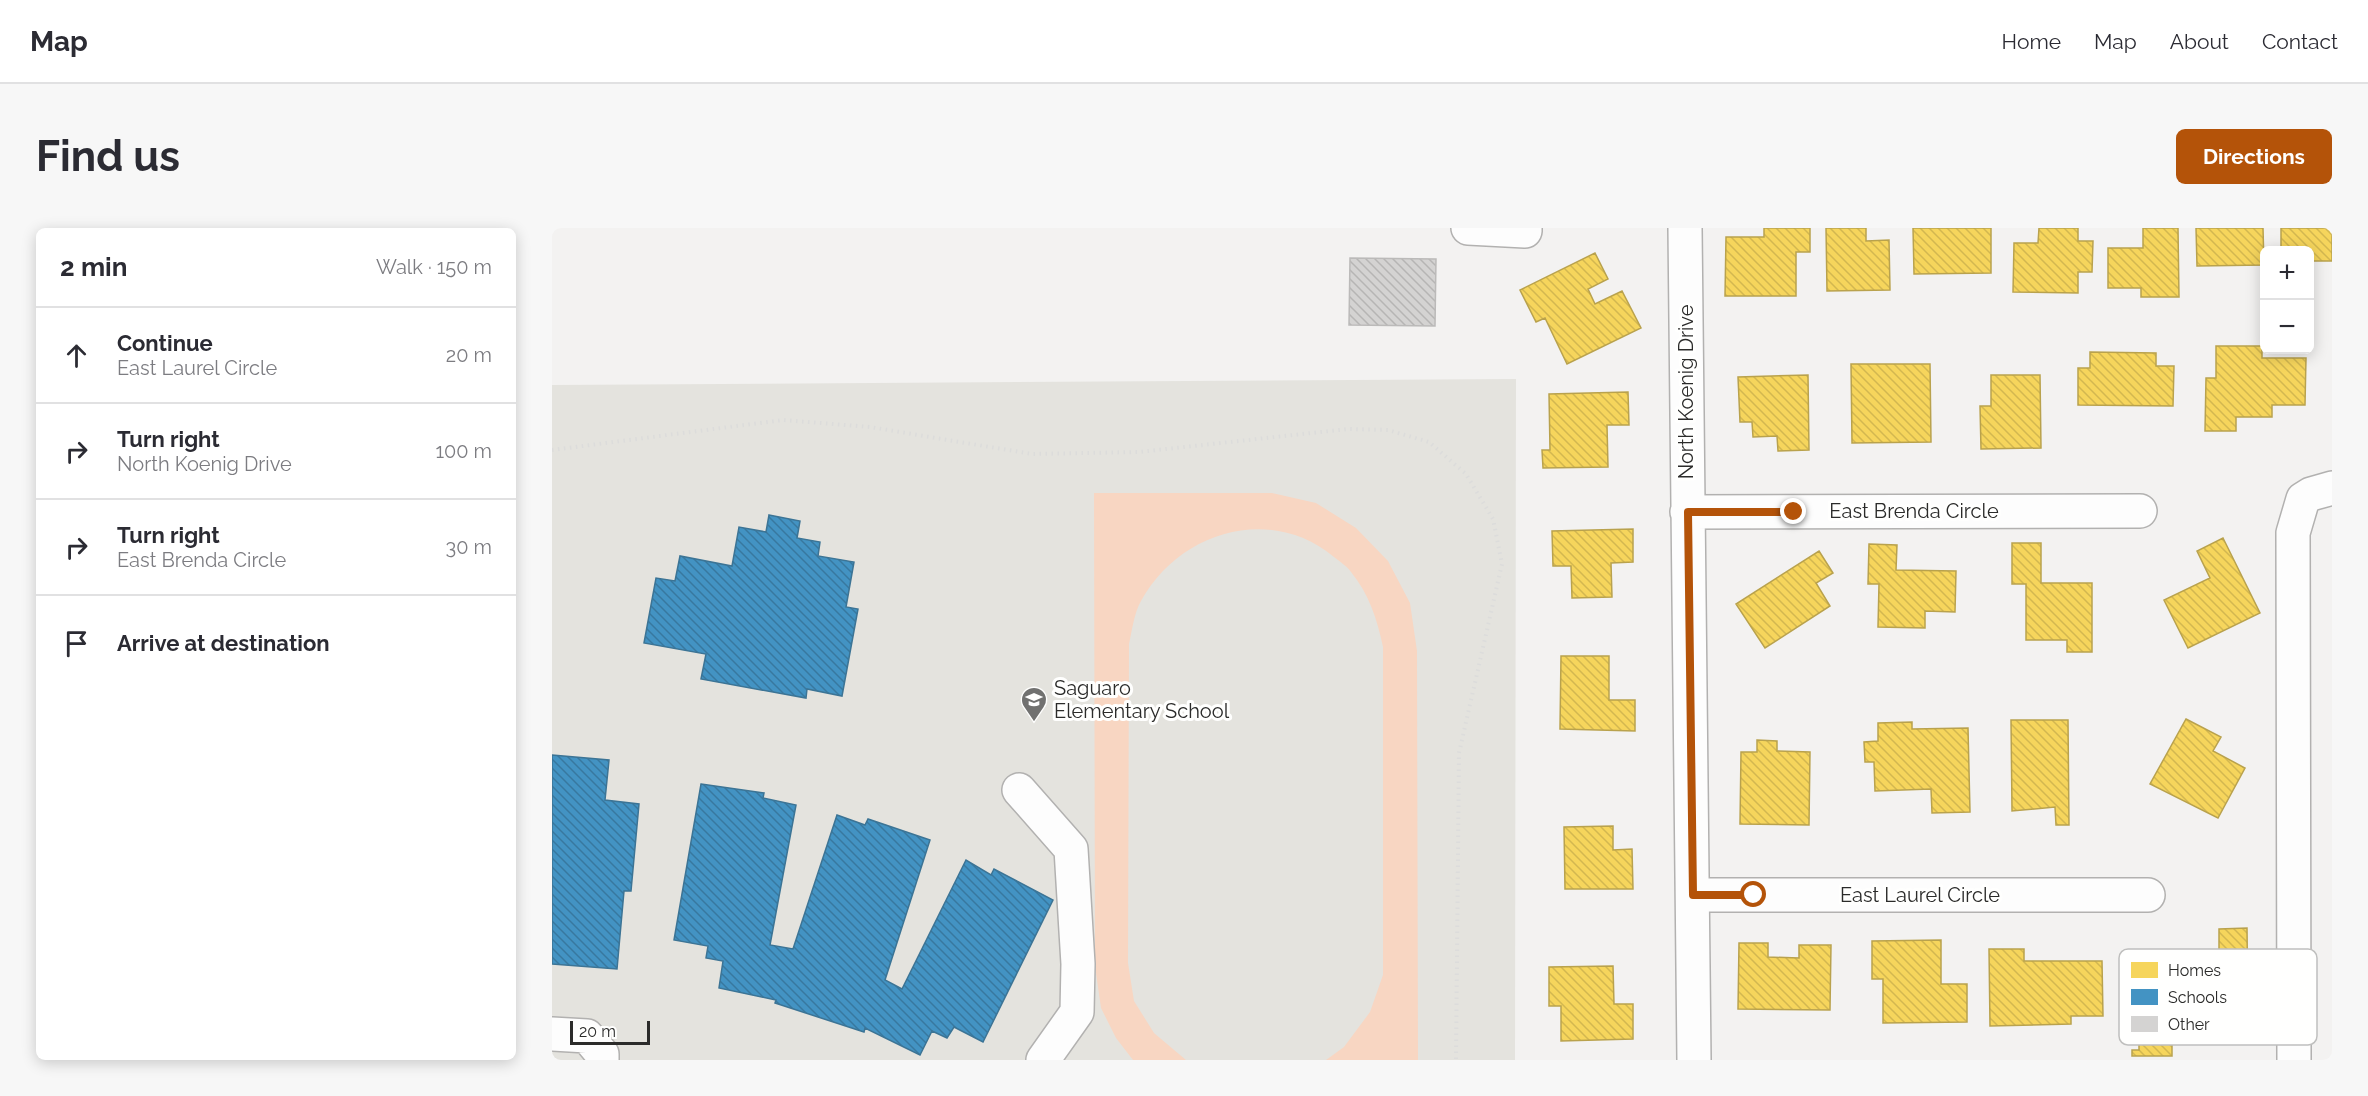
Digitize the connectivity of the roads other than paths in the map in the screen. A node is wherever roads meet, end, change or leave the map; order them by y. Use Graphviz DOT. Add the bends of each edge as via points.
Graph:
graph roads {
  1 [pos="1468,228"];
  2 [pos="1685,228"];
  3 [pos="1525,230"];
  4 [pos="2332,488"];
  5 [pos="2140,511"];
  6 [pos="1688,512"];
  7 [pos="1019,790"];
  8 [pos="1693,895"];
  9 [pos="2148,895"];
  10 [pos="2294,949"];
  11 [pos="552,1034"];
  12 [pos="2294,1045"];
  13 [pos="602,1060"];
  14 [pos="1043,1060"];
  15 [pos="1694,1060"];
  16 [pos="2294,1060"];
  1 -- 3 [label="street"];
  2 -- 6 [label="street, North Koenig Drive"];
  4 -- 10 [label="street" via="2303,499 2293,533"];
  5 -- 6 [label="street, East Brenda Circle"];
  6 -- 8 [label="street, North Koenig Drive"];
  7 -- 14 [label="street" via="1071,849 1077,1012"];
  8 -- 9 [label="street, East Laurel Circle"];
  8 -- 15 [label="street, North Koenig Drive"];
  11 -- 13 [label="street" via="587,1036 602,1054"];
  12 -- 16 [label="street"];
}
